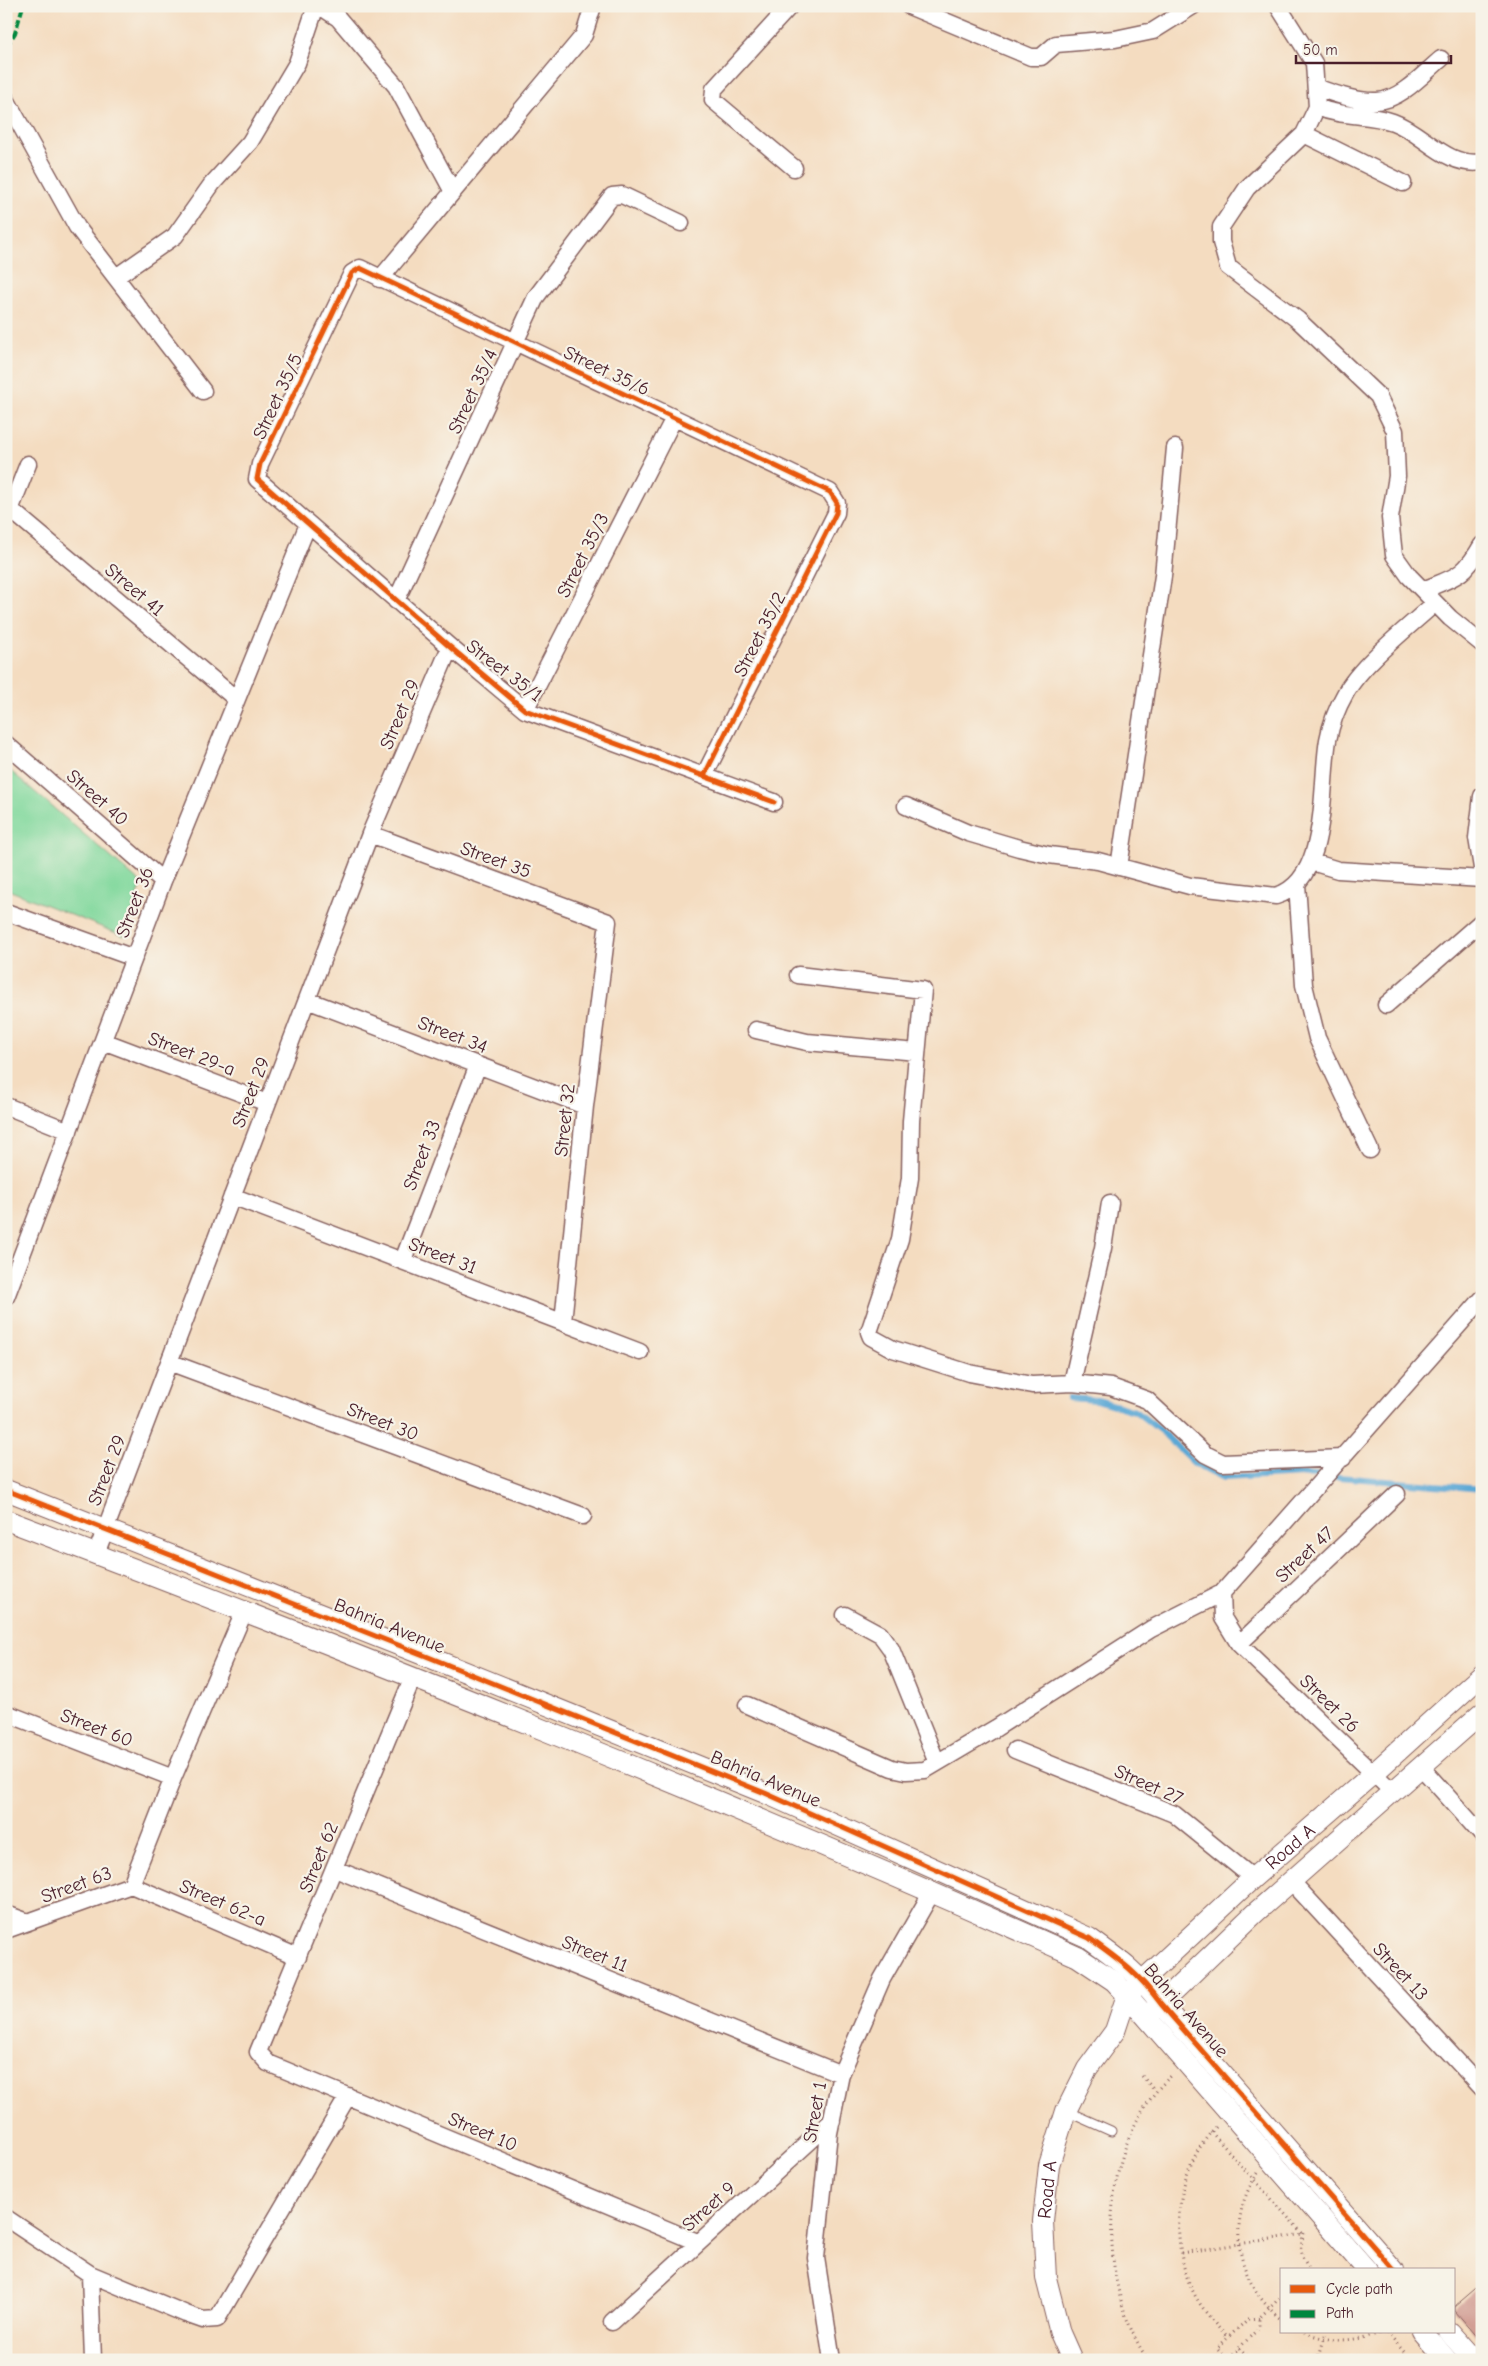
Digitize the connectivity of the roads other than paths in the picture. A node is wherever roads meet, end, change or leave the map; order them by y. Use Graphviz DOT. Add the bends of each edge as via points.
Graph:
graph roads {
  1 [pos="316,6"];
  2 [pos="320,6"];
  3 [pos="593,6"];
  4 [pos="790,6"];
  5 [pos="909,6"];
  6 [pos="1194,6"];
  7 [pos="1278,6"];
  8 [pos="1441,59"];
  9 [pos="1316,87"];
  10 [pos="6,99"];
  11 [pos="1318,107"];
  12 [pos="1304,134"];
  13 [pos="1482,162"];
  14 [pos="794,168"];
  15 [pos="1403,183"];
  16 [pos="453,192"];
  17 [pos="681,222"];
  18 [pos="360,268"];
  19 [pos="116,277"];
  20 [pos="380,279"];
  21 [pos="516,343"];
  22 [pos="203,391"];
  23 [pos="674,418"];
  24 [pos="1175,448"];
  25 [pos="28,464"];
  26 [pos="837,503"];
  27 [pos="8,514"];
  28 [pos="308,524"];
  29 [pos="1482,546"];
  30 [pos="1423,590"];
  31 [pos="396,601"];
  32 [pos="1435,603"];
  33 [pos="1482,644"];
  34 [pos="450,647"];
  35 [pos="236,699"];
  36 [pos="525,710"];
  37 [pos="6,744"];
  38 [pos="704,776"];
  39 [pos="1482,796"];
  40 [pos="774,802"];
  41 [pos="906,806"];
  42 [pos="370,834"];
  43 [pos="1312,862"];
  44 [pos="1119,867"];
  45 [pos="1482,868"];
  46 [pos="1482,879"];
  47 [pos="163,881"];
  48 [pos="1297,884"];
  49 [pos="6,912"];
  50 [pos="1482,920"];
  51 [pos="608,922"];
  52 [pos="134,958"];
  53 [pos="798,975"];
  54 [pos="307,1000"];
  55 [pos="1386,1005"];
  56 [pos="756,1030"];
  57 [pos="103,1040"];
  58 [pos="917,1052"];
  59 [pos="478,1065"];
  60 [pos="267,1103"];
  61 [pos="6,1106"];
  62 [pos="585,1106"];
  63 [pos="69,1131"];
  64 [pos="1370,1150"];
  65 [pos="232,1196"];
  66 [pos="1110,1203"];
  67 [pos="403,1260"];
  68 [pos="6,1297"];
  69 [pos="1482,1300"];
  70 [pos="563,1322"];
  71 [pos="640,1352"];
  72 [pos="169,1362"];
  73 [pos="1072,1383"];
  74 [pos="1340,1463"];
  75 [pos="6,1490"];
  76 [pos="1397,1494"];
  77 [pos="583,1516"];
  78 [pos="6,1520"];
  79 [pos="105,1529"];
  80 [pos="96,1554"];
  81 [pos="1222,1593"];
  82 [pos="244,1612"];
  83 [pos="845,1615"];
  84 [pos="1238,1644"];
  85 [pos="1482,1675"];
  86 [pos="413,1677"];
  87 [pos="747,1705"];
  88 [pos="6,1713"];
  89 [pos="1482,1713"];
  90 [pos="1015,1750"];
  91 [pos="937,1763"];
  92 [pos="1421,1767"];
  93 [pos="1374,1773"];
  94 [pos="173,1778"];
  95 [pos="1393,1792"];
  96 [pos="1482,1835"];
  97 [pos="335,1870"];
  98 [pos="1253,1878"];
  99 [pos="1292,1882"];
  100 [pos="131,1885"];
  101 [pos="932,1892"];
  102 [pos="6,1914"];
  103 [pos="28,1922"];
  104 [pos="6,1930"];
  105 [pos="298,1957"];
  106 [pos="1143,1980"];
  107 [pos="1127,1995"];
  108 [pos="1154,2010"];
  109 [pos="1115,2031"];
  110 [pos="258,2052"];
  111 [pos="841,2074"];
  112 [pos="1482,2088"];
  113 [pos="348,2096"];
  114 [pos="1066,2111"];
  115 [pos="832,2121"];
  116 [pos="1110,2131"];
  117 [pos="6,2218"];
  118 [pos="697,2242"];
  119 [pos="1366,2268"];
  120 [pos="1392,2268"];
  121 [pos="90,2274"];
  122 [pos="612,2322"];
  123 [pos="1425,2334"];
  124 [pos="1451,2334"];
  125 [pos="93,2360"];
  126 [pos="832,2360"];
  127 [pos="1072,2360"];
  128 [pos="1447,2360"];
  129 [pos="1474,2360"];
  1 -- 19 [label="street" via="298,63 250,142 212,184 176,236"];
  2 -- 16 [label="street" via="338,18 396,86"];
  3 -- 16 [label="street" via="584,35"];
  4 -- 14 [label="street" via="714,89 713,100"];
  5 -- 6 [label="street" via="1031,57 1041,57 1056,44 1115,39 1153,31"];
  7 -- 9 [label="street" via="1314,64"];
  8 -- 9 [label="street" via="1398,94 1378,102"];
  9 -- 11 [label="street"];
  10 -- 19 [label="street" via="77,226"];
  11 -- 12 [label="street"];
  11 -- 13 [label="street" via="1333,114 1392,121 1456,160 1469,164"];
  12 -- 15 [label="street"];
  12 -- 30 [label="street" via="1247,188 1221,227 1224,258 1228,267 1298,320 1378,396 1395,431 1397,476 1390,518 1394,555"];
  16 -- 20 [label="street"];
  17 -- 21 [label="street, Street 35/4" via="622,195 612,196 536,297"];
  18 -- 20 [label="street, Street 35/6"];
  18 -- 28 [label="street, Street 35/5" via="352,273 346,284 260,464 257,479"];
  19 -- 22 [label="street"];
  20 -- 21 [label="street, Street 35/6"];
  21 -- 23 [label="street, Street 35/6"];
  21 -- 31 [label="street, Street 35/4"];
  23 -- 26 [label="street, Street 35/6" via="830,492"];
  23 -- 36 [label="street, Street 35/3"];
  24 -- 44 [label="street" via="1163,576"];
  25 -- 27 [label="street"];
  26 -- 38 [label="street, Street 35/2" via="836,513"];
  27 -- 35 [label="street, Street 41"];
  28 -- 31 [label="street, Street 35/1"];
  28 -- 35 [label="street, Street 36"];
  29 -- 30 [label="street" via="1470,567 1461,574"];
  30 -- 32 [label="street"];
  31 -- 34 [label="street, Street 35/1"];
  32 -- 33 [label="street"];
  32 -- 43 [label="street" via="1356,677 1339,706 1328,739 1319,829"];
  34 -- 36 [label="street, Street 35/1"];
  34 -- 42 [label="street, Street 29"];
  35 -- 47 [label="street, Street 36"];
  36 -- 38 [label="street, Street 35/1"];
  37 -- 47 [label="street, Street 40"];
  38 -- 40 [label="street, Street 35/1"];
  39 -- 45 [label="street" via="1477,838"];
  41 -- 44 [label="street" via="968,833 1019,848"];
  42 -- 51 [label="street, Street 35"];
  42 -- 54 [label="street, Street 29"];
  43 -- 46 [label="street" via="1338,870"];
  43 -- 48 [label="street"];
  44 -- 48 [label="street" via="1190,886 1276,896"];
  47 -- 52 [label="street, Street 36"];
  48 -- 64 [label="street" via="1304,986 1317,1038"];
  49 -- 52 [label="street"];
  50 -- 55 [label="street"];
  51 -- 62 [label="street, Street 32"];
  52 -- 57 [label="street, Street 36"];
  53 -- 58 [label="street" via="923,990"];
  54 -- 59 [label="street, Street 34"];
  54 -- 60 [label="street, Street 29"];
  56 -- 58 [label="street" via="807,1042"];
  57 -- 60 [label="street, Street 29-a"];
  57 -- 63 [label="street, Street 36"];
  58 -- 73 [label="street" via="905,1213 900,1239 869,1332 871,1337 892,1349 970,1373 1032,1385"];
  59 -- 62 [label="street, Street 34"];
  59 -- 67 [label="street, Street 33"];
  60 -- 65 [label="street, Street 29"];
  61 -- 63 [label="street"];
  62 -- 70 [label="street, Street 32"];
  63 -- 68 [label="street, Street 36"];
  65 -- 67 [label="street, Street 31"];
  65 -- 72 [label="street, Street 29"];
  66 -- 73 [label="street"];
  67 -- 70 [label="street, Street 31"];
  69 -- 74 [label="street"];
  70 -- 71 [label="street, Street 31"];
  72 -- 77 [label="street, Street 30"];
  72 -- 79 [label="street, Street 29"];
  73 -- 74 [label="street" via="1111,1387 1147,1400 1205,1454 1223,1463"];
  74 -- 81 [label="street"];
  75 -- 79 [label="street, Bahria Avenue"];
  76 -- 84 [label="street, Street 47"];
  78 -- 80 [label="street, Bahria Avenue"];
  79 -- 80 [label="street, Street 29"];
  79 -- 106 [label="street, Bahria Avenue" via="765,1793 1089,1938"];
  80 -- 82 [label="street, Bahria Avenue"];
  81 -- 84 [label="street, Street 26" via="1223,1618"];
  81 -- 91 [label="street" via="1151,1628"];
  82 -- 86 [label="street, Bahria Avenue"];
  82 -- 94 [label="street"];
  83 -- 91 [label="street" via="880,1634 891,1649"];
  84 -- 93 [label="street, Street 26"];
  85 -- 93 [label="street, Road A"];
  86 -- 97 [label="street, Street 62"];
  86 -- 101 [label="street, Bahria Avenue"];
  87 -- 91 [label="street" via="892,1768 906,1772 925,1770"];
  88 -- 94 [label="street, Street 60"];
  89 -- 92 [label="street, Road A"];
  90 -- 98 [label="street, Street 27" via="1174,1814"];
  92 -- 95 [label="street, Road A"];
  92 -- 96 [label="street"];
  93 -- 95 [label="street, Street 26"];
  93 -- 98 [label="street, Road A"];
  94 -- 100 [label="street"];
  95 -- 99 [label="street, Road A"];
  97 -- 105 [label="street, Street 62"];
  97 -- 111 [label="street, Street 11"];
  98 -- 106 [label="street, Road A"];
  99 -- 108 [label="street, Road A"];
  99 -- 112 [label="street, Street 13"];
  100 -- 103 [label="street, Street 63"];
  100 -- 105 [label="street, Street 62-a"];
  101 -- 107 [label="street, Bahria Avenue" via="1078,1958 1114,1981"];
  101 -- 111 [label="street, Street 1" via="882,1979"];
  102 -- 103 [label="street"];
  103 -- 104 [label="street, Street 63"];
  105 -- 110 [label="street, Street 62"];
  106 -- 107 [label="street, Road A"];
  106 -- 108 [label="street, Bahria Avenue"];
  107 -- 108 [label="street, Bahria Avenue"];
  107 -- 109 [label="street, Road A"];
  108 -- 109 [label="street, Road A"];
  108 -- 119 [label="street, Bahria Avenue" via="1230,2113"];
  108 -- 120 [label="street, Bahria Avenue"];
  109 -- 114 [label="street, Road A" via="1087,2069"];
  110 -- 113 [label="street, Street 10" via="268,2063"];
  111 -- 115 [label="street, Street 1"];
  113 -- 118 [label="street, Street 10"];
  113 -- 121 [label="street" via="217,2318 202,2320"];
  114 -- 116 [label="lane"];
  114 -- 127 [label="street, Road A" via="1049,2165 1043,2221 1046,2278 1060,2333"];
  115 -- 118 [label="street, Street 9"];
  115 -- 126 [label="street, Street 1" via="816,2258"];
  117 -- 121 [label="street"];
  118 -- 122 [label="street, Street 9"];
  121 -- 125 [label="street"];
  123 -- 128 [label="street"];
  124 -- 129 [label="street"];
}
